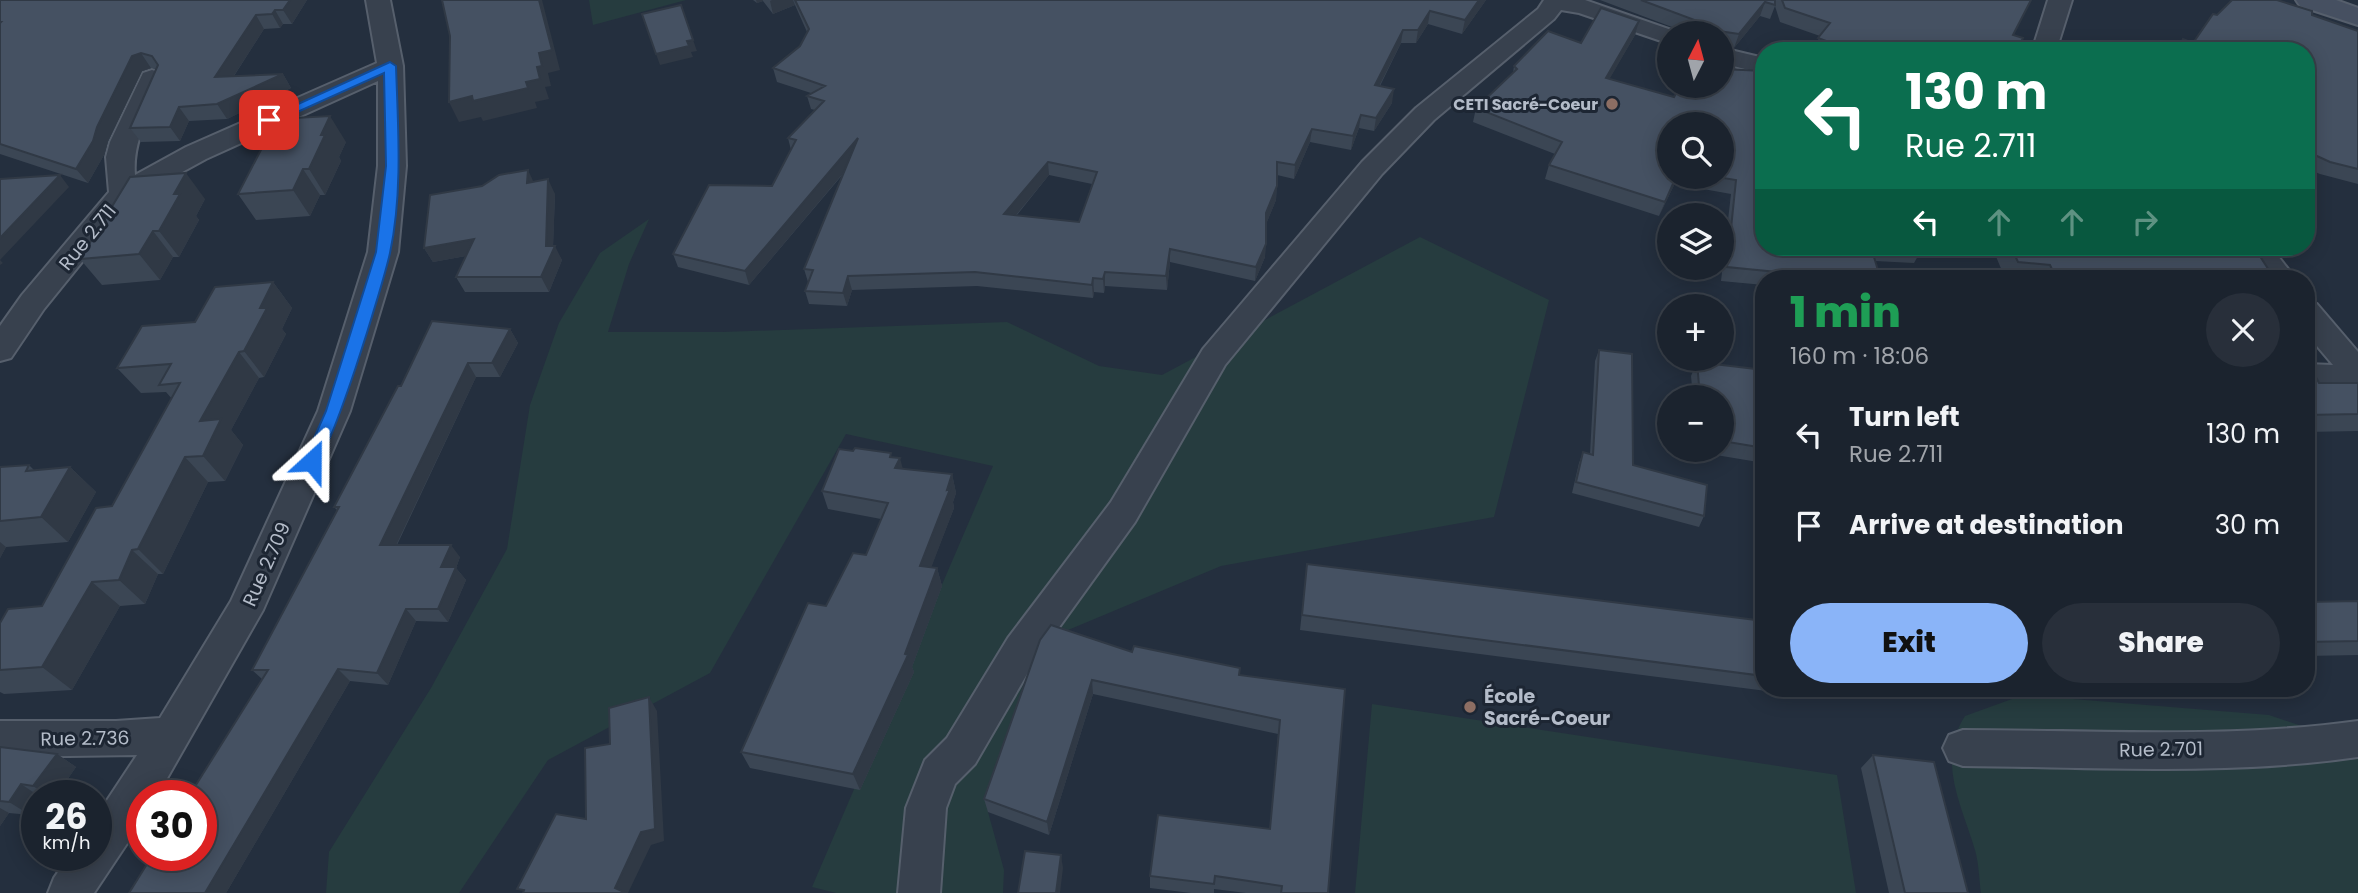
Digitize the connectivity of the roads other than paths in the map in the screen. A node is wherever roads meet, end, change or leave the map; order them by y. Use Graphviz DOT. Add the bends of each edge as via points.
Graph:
graph roads {
  1 [pos="378,0"];
  2 [pos="2060,0"];
  3 [pos="2310,0"];
  4 [pos="1556,1"];
  5 [pos="2358,18"];
  6 [pos="1657,32"];
  7 [pos="2047,42"];
  8 [pos="1734,58"];
  9 [pos="1755,64"];
  10 [pos="390,66"];
  11 [pos="152,78"];
  12 [pos="123,192"];
  13 [pos="2262,256"];
  14 [pos="2274,270"];
  15 [pos="2315,323"];
  16 [pos="0,350"];
  17 [pos="2358,375"];
  18 [pos="2315,376"];
  19 [pos="171,735"];
  20 [pos="0,739"];
  21 [pos="2358,739"];
  22 [pos="1963,748"];
  23 [pos="112,827"];
  24 [pos="84,871"];
  25 [pos="69,893"];
  26 [pos="919,893"];
  1 -- 10 [label="street, Rue 2.709"];
  2 -- 7 [label="street"];
  3 -- 5 [label="main road"];
  4 -- 6 [label="street"];
  4 -- 26 [label="street" via="1425,114 1372,168 1214,357 1123,513 1021,650 961,751 939,773 926,808"];
  8 -- 9 [label="street"];
  10 -- 12 [label="street, Rue 2.711" via="196,153"];
  10 -- 19 [label="street, Rue 2.709" via="392,166 383,252 334,411 245,610"];
  11 -- 12 [label="street" via="123,142"];
  12 -- 16 [label="street, Rue 2.711"];
  13 -- 14 [label="street"];
  15 -- 17 [label="street"];
  17 -- 18 [label="street"];
  19 -- 20 [label="street, Rue 2.736"];
  19 -- 23 [label="street, Rue 2.709"];
  21 -- 22 [label="street, Rue 2.701" via="2308,746 2193,749"];
  24 -- 25 [label="street, Rue 2.709"];
}
